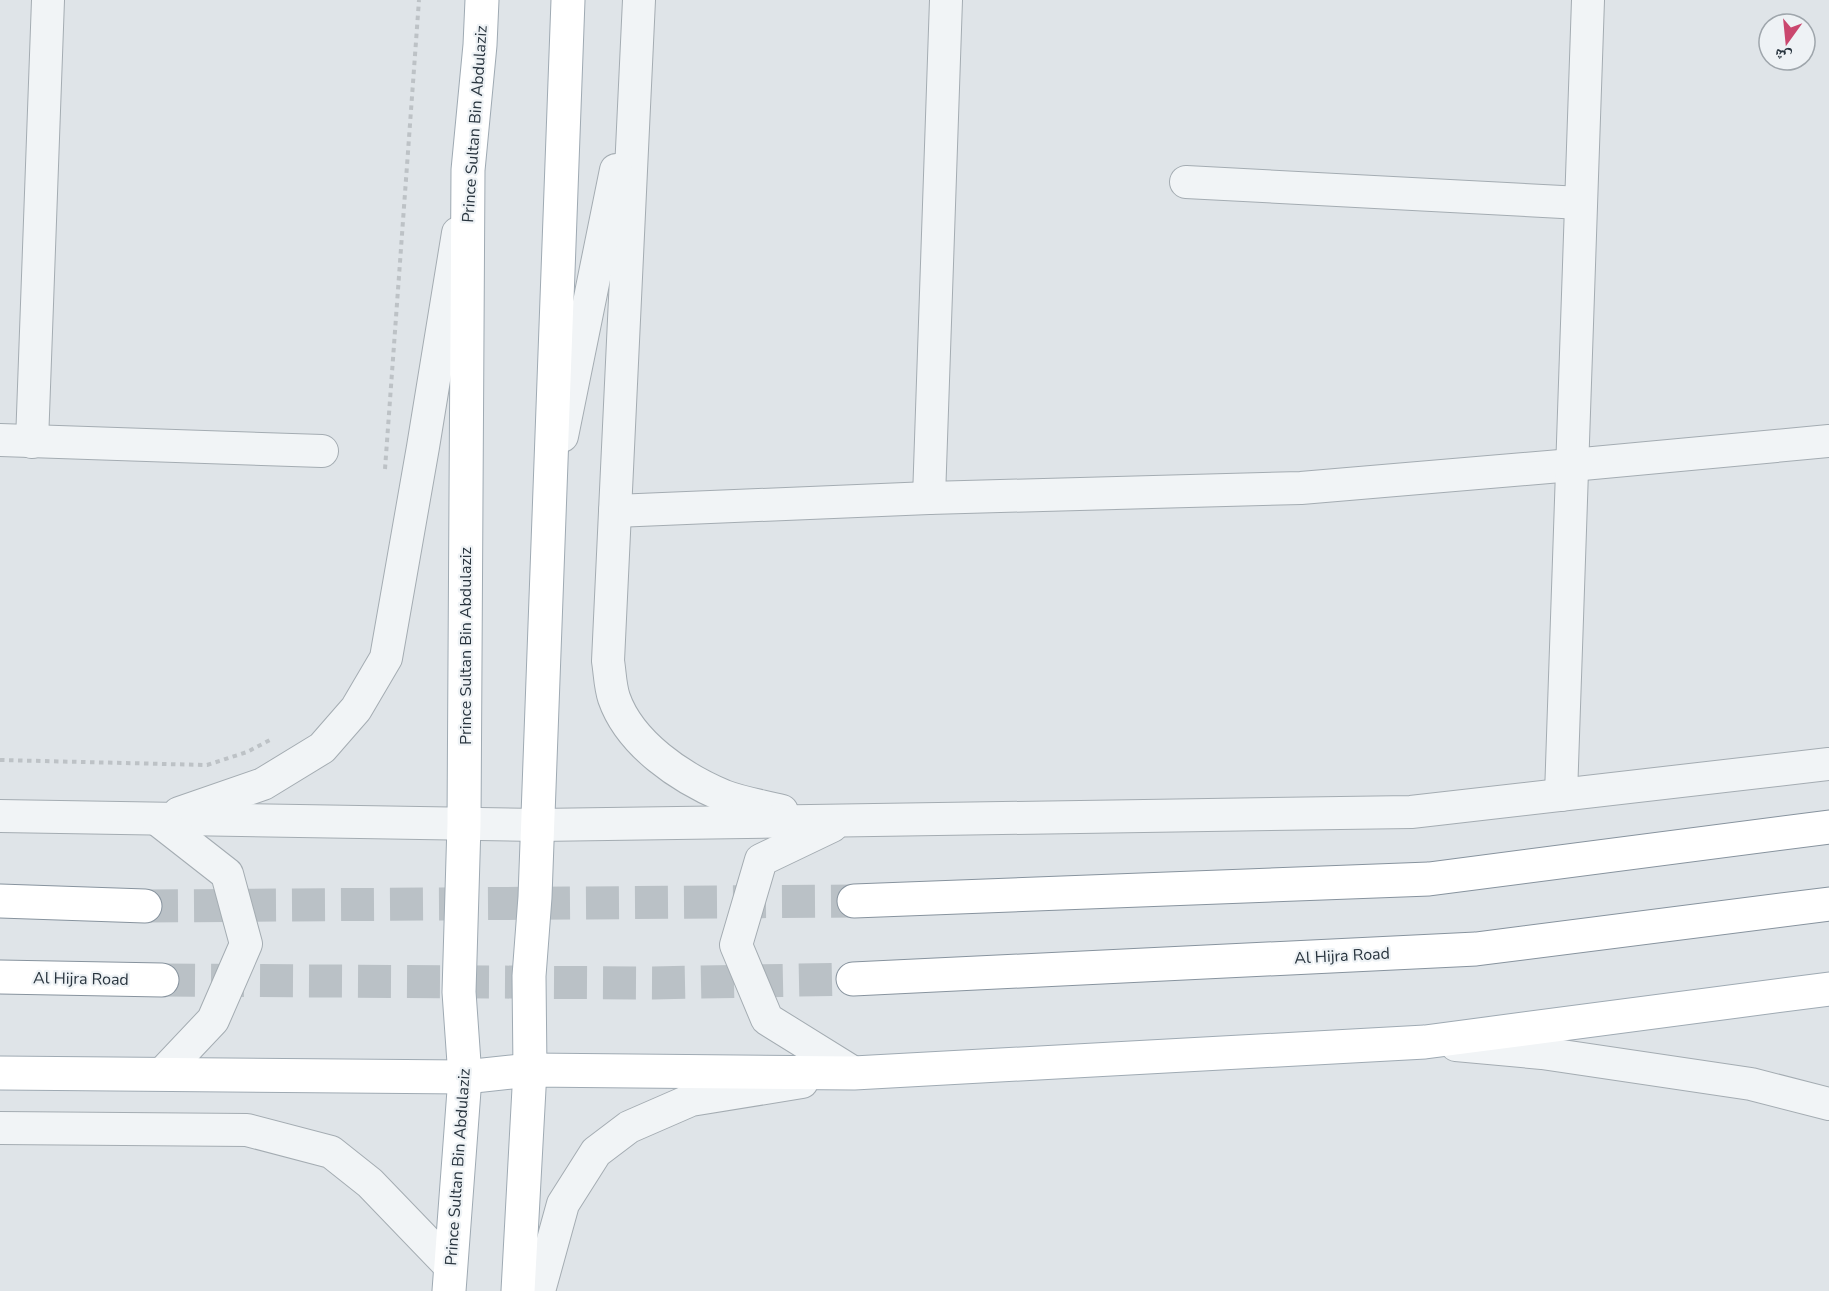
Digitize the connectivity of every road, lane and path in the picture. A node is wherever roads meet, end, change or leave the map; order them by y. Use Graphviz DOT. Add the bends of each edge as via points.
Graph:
graph roads {
  1 [pos="48,0"];
  2 [pos="418,0"];
  3 [pos="482,0"];
  4 [pos="568,0"];
  5 [pos="639,0"];
  6 [pos="946,0"];
  7 [pos="1588,0"];
  8 [pos="636,69"];
  9 [pos="468,170"];
  10 [pos="1186,182"];
  11 [pos="1581,203"];
  12 [pos="0,440"];
  13 [pos="1829,441"];
  14 [pos="32,442"];
  15 [pos="322,452"];
  16 [pos="1572,465"];
  17 [pos="385,477"];
  18 [pos="549,495"];
  19 [pos="929,498"];
  20 [pos="615,511"];
  21 [pos="272,739"];
  22 [pos="0,760"];
  23 [pos="1829,764"];
  24 [pos="1561,795"];
  25 [pos="0,816"];
  26 [pos="158,820"];
  27 [pos="833,822"];
  28 [pos="464,824"];
  29 [pos="538,825"];
  30 [pos="1829,827"];
  31 [pos="0,901"];
  32 [pos="854,901"];
  33 [pos="1829,904"];
  34 [pos="145,906"];
  35 [pos="0,977"];
  36 [pos="854,979"];
  37 [pos="162,980"];
  38 [pos="1829,990"];
  39 [pos="1425,1042"];
  40 [pos="530,1070"];
  41 [pos="0,1073"];
  42 [pos="854,1073"];
  43 [pos="162,1074"];
  44 [pos="465,1077"];
  45 [pos="1829,1104"];
  46 [pos="0,1128"];
  47 [pos="450,1279"];
  48 [pos="518,1291"];
  49 [pos="539,1291"];
  1 -- 14 [label="street"];
  2 -- 17 [label="path"];
  3 -- 9 [label="main road, Prince Sultan Bin Abdulaziz"];
  4 -- 18 [label="main road"];
  5 -- 8 [label="street"];
  6 -- 19 [label="street"];
  7 -- 11 [label="street"];
  8 -- 18 [label="street"];
  8 -- 20 [label="street"];
  9 -- 26 [label="street" via="386,658 356,709 322,748 263,783"];
  9 -- 28 [label="main road, Prince Sultan Bin Abdulaziz"];
  10 -- 11 [label="street"];
  11 -- 16 [label="street"];
  12 -- 14 [label="street"];
  13 -- 16 [label="street"];
  14 -- 15 [label="street"];
  16 -- 19 [label="street" via="1301,488"];
  16 -- 24 [label="street"];
  18 -- 29 [label="main road"];
  19 -- 20 [label="street"];
  20 -- 27 [label="street" via="608,661 614,698 632,731 659,758 726,797"];
  21 -- 22 [label="path" via="207,765"];
  23 -- 24 [label="street"];
  24 -- 27 [label="street" via="1411,812"];
  25 -- 26 [label="street"];
  26 -- 28 [label="street"];
  26 -- 43 [label="street" via="227,874 246,944 213,1020"];
  27 -- 29 [label="street"];
  27 -- 42 [label="street" via="761,860 736,945 767,1019"];
  28 -- 29 [label="street"];
  28 -- 44 [label="main road, Prince Sultan Bin Abdulaziz" via="459,992"];
  29 -- 40 [label="main road" via="529,976"];
  30 -- 32 [label="main road" via="1429,879"];
  31 -- 34 [label="main road"];
  33 -- 36 [label="main road, Al Hijra Road" via="1476,949"];
  35 -- 37 [label="main road, Al Hijra Road"];
  38 -- 39 [label="main road"];
  39 -- 42 [label="main road"];
  39 -- 45 [label="street" via="1542,1053 1751,1084"];
  40 -- 42 [label="main road"];
  40 -- 44 [label="main road"];
  40 -- 48 [label="main road"];
  41 -- 43 [label="main road"];
  42 -- 49 [label="street" via="691,1100 629,1127 596,1152 563,1204"];
  43 -- 44 [label="main road"];
  44 -- 47 [label="main road, Prince Sultan Bin Abdulaziz"];
  46 -- 47 [label="street" via="247,1130 331,1152 370,1183"];
}
